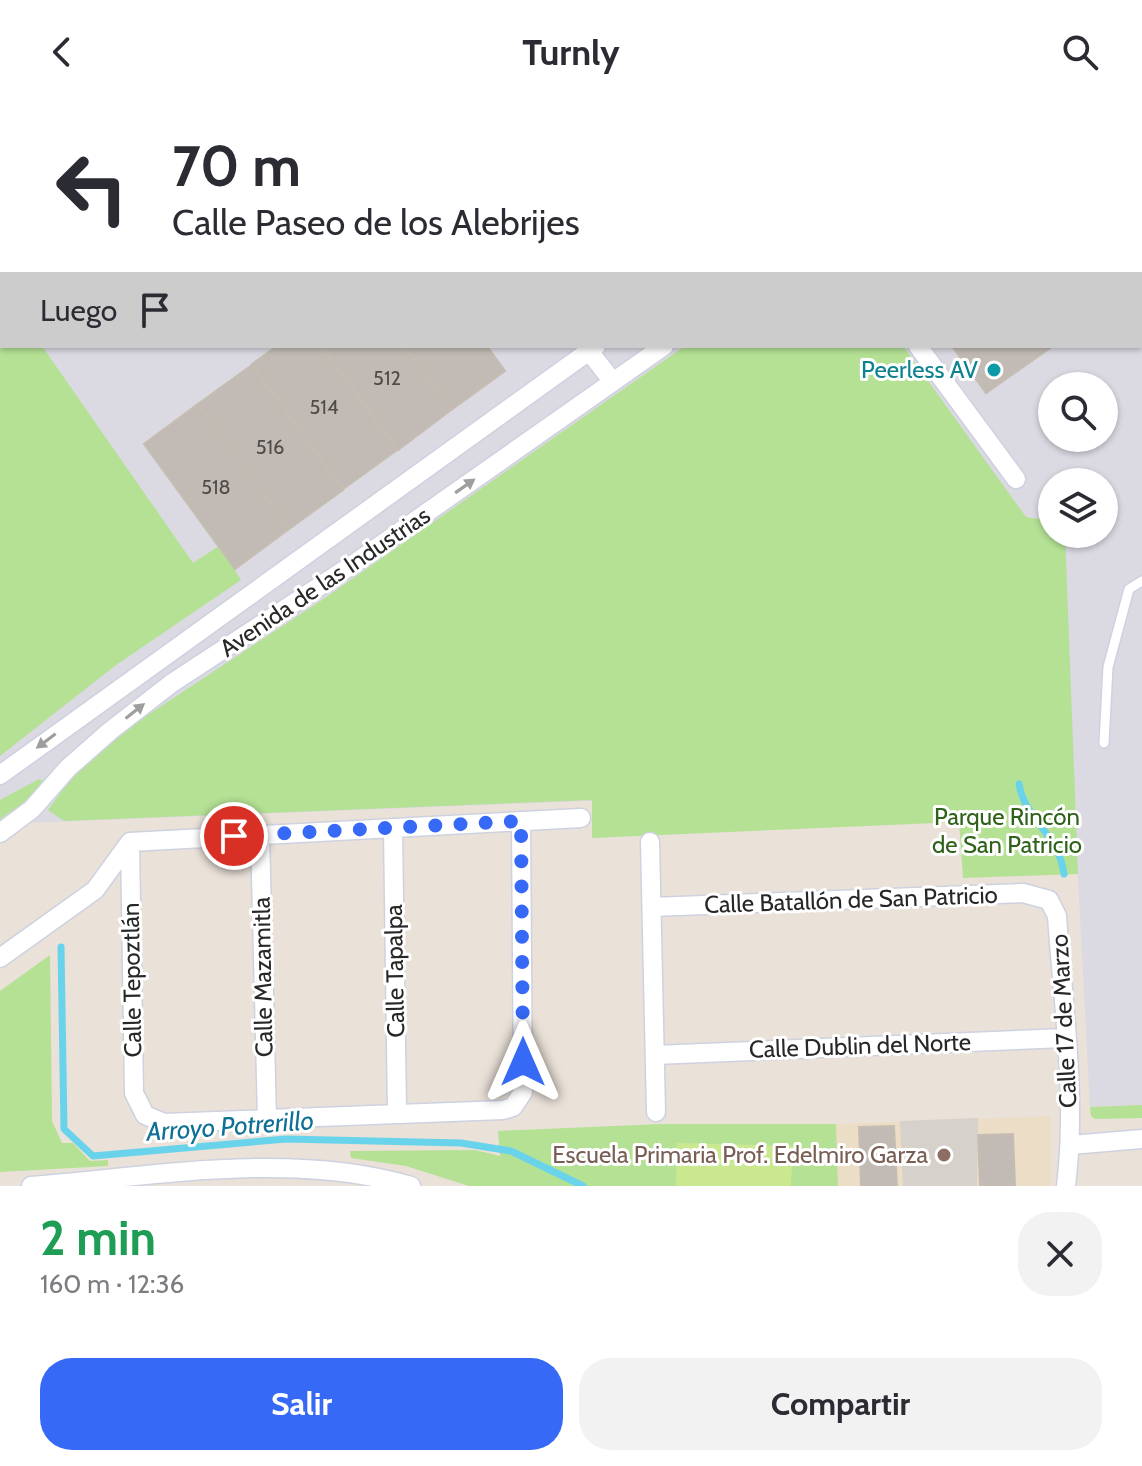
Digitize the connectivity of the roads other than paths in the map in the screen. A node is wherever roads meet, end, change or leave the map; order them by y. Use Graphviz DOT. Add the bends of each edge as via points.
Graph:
graph roads {
  1 [pos="592,348"];
  2 [pos="661,348"];
  3 [pos="919,348"];
  4 [pos="613,382"];
  5 [pos="1016,479"];
  6 [pos="1142,581"];
  7 [pos="92,706"];
  8 [pos="110,731"];
  9 [pos="1104,743"];
  10 [pos="0,775"];
  11 [pos="581,818"];
  12 [pos="521,821"];
  13 [pos="393,828"];
  14 [pos="0,833"];
  15 [pos="260,835"];
  16 [pos="130,842"];
  17 [pos="650,842"];
  18 [pos="1049,900"];
  19 [pos="652,907"];
  20 [pos="0,958"];
  21 [pos="1065,1038"];
  22 [pos="655,1055"];
  23 [pos="656,1112"];
  24 [pos="397,1114"];
  25 [pos="267,1119"];
  26 [pos="1142,1139"];
  27 [pos="1071,1145"];
  28 [pos="294,1167"];
  29 [pos="160,1181"];
  30 [pos="31,1186"];
  31 [pos="299,1186"];
  32 [pos="411,1186"];
  33 [pos="1066,1186"];
  1 -- 4 [label="street"];
  1 -- 7 [label="street, Avenida de las Industrias"];
  2 -- 4 [label="street, Avenida de las Industrias"];
  3 -- 5 [label="street"];
  8 -- 4 [label="street, Avenida de las Industrias, one-way" via="172,683 355,563"];
  6 -- 9 [label="lane" via="1129,589 1108,667"];
  7 -- 8 [label="street"];
  7 -- 10 [label="street, Avenida de las Industrias, one-way"];
  8 -- 14 [label="street, Avenida de las Industrias" via="32,809"];
  11 -- 12 [label="street"];
  12 -- 13 [label="street"];
  12 -- 24 [label="street" via="523,1092 513,1107"];
  13 -- 15 [label="street"];
  13 -- 24 [label="street, Calle Tapalpa"];
  15 -- 16 [label="street"];
  15 -- 25 [label="street, Calle Mazamitla"];
  16 -- 20 [label="street" via="95,890"];
  16 -- 25 [label="street, Calle Tepoztlán" via="134,1093 145,1115 164,1123"];
  17 -- 19 [label="street"];
  18 -- 19 [label="street, Calle Batallón de San Patricio" via="1012,893"];
  18 -- 21 [label="street, Calle 17 de Marzo" via="1057,916"];
  19 -- 22 [label="street"];
  21 -- 22 [label="street, Calle Dublin del Norte"];
  21 -- 27 [label="street, Calle 17 de Marzo"];
  22 -- 23 [label="street"];
  24 -- 25 [label="street"];
  26 -- 27 [label="street"];
  27 -- 33 [label="street, Calle 17 de Marzo"];
  28 -- 29 [label="street"];
  28 -- 31 [label="street"];
  28 -- 32 [label="street"];
  29 -- 30 [label="street"];
}
